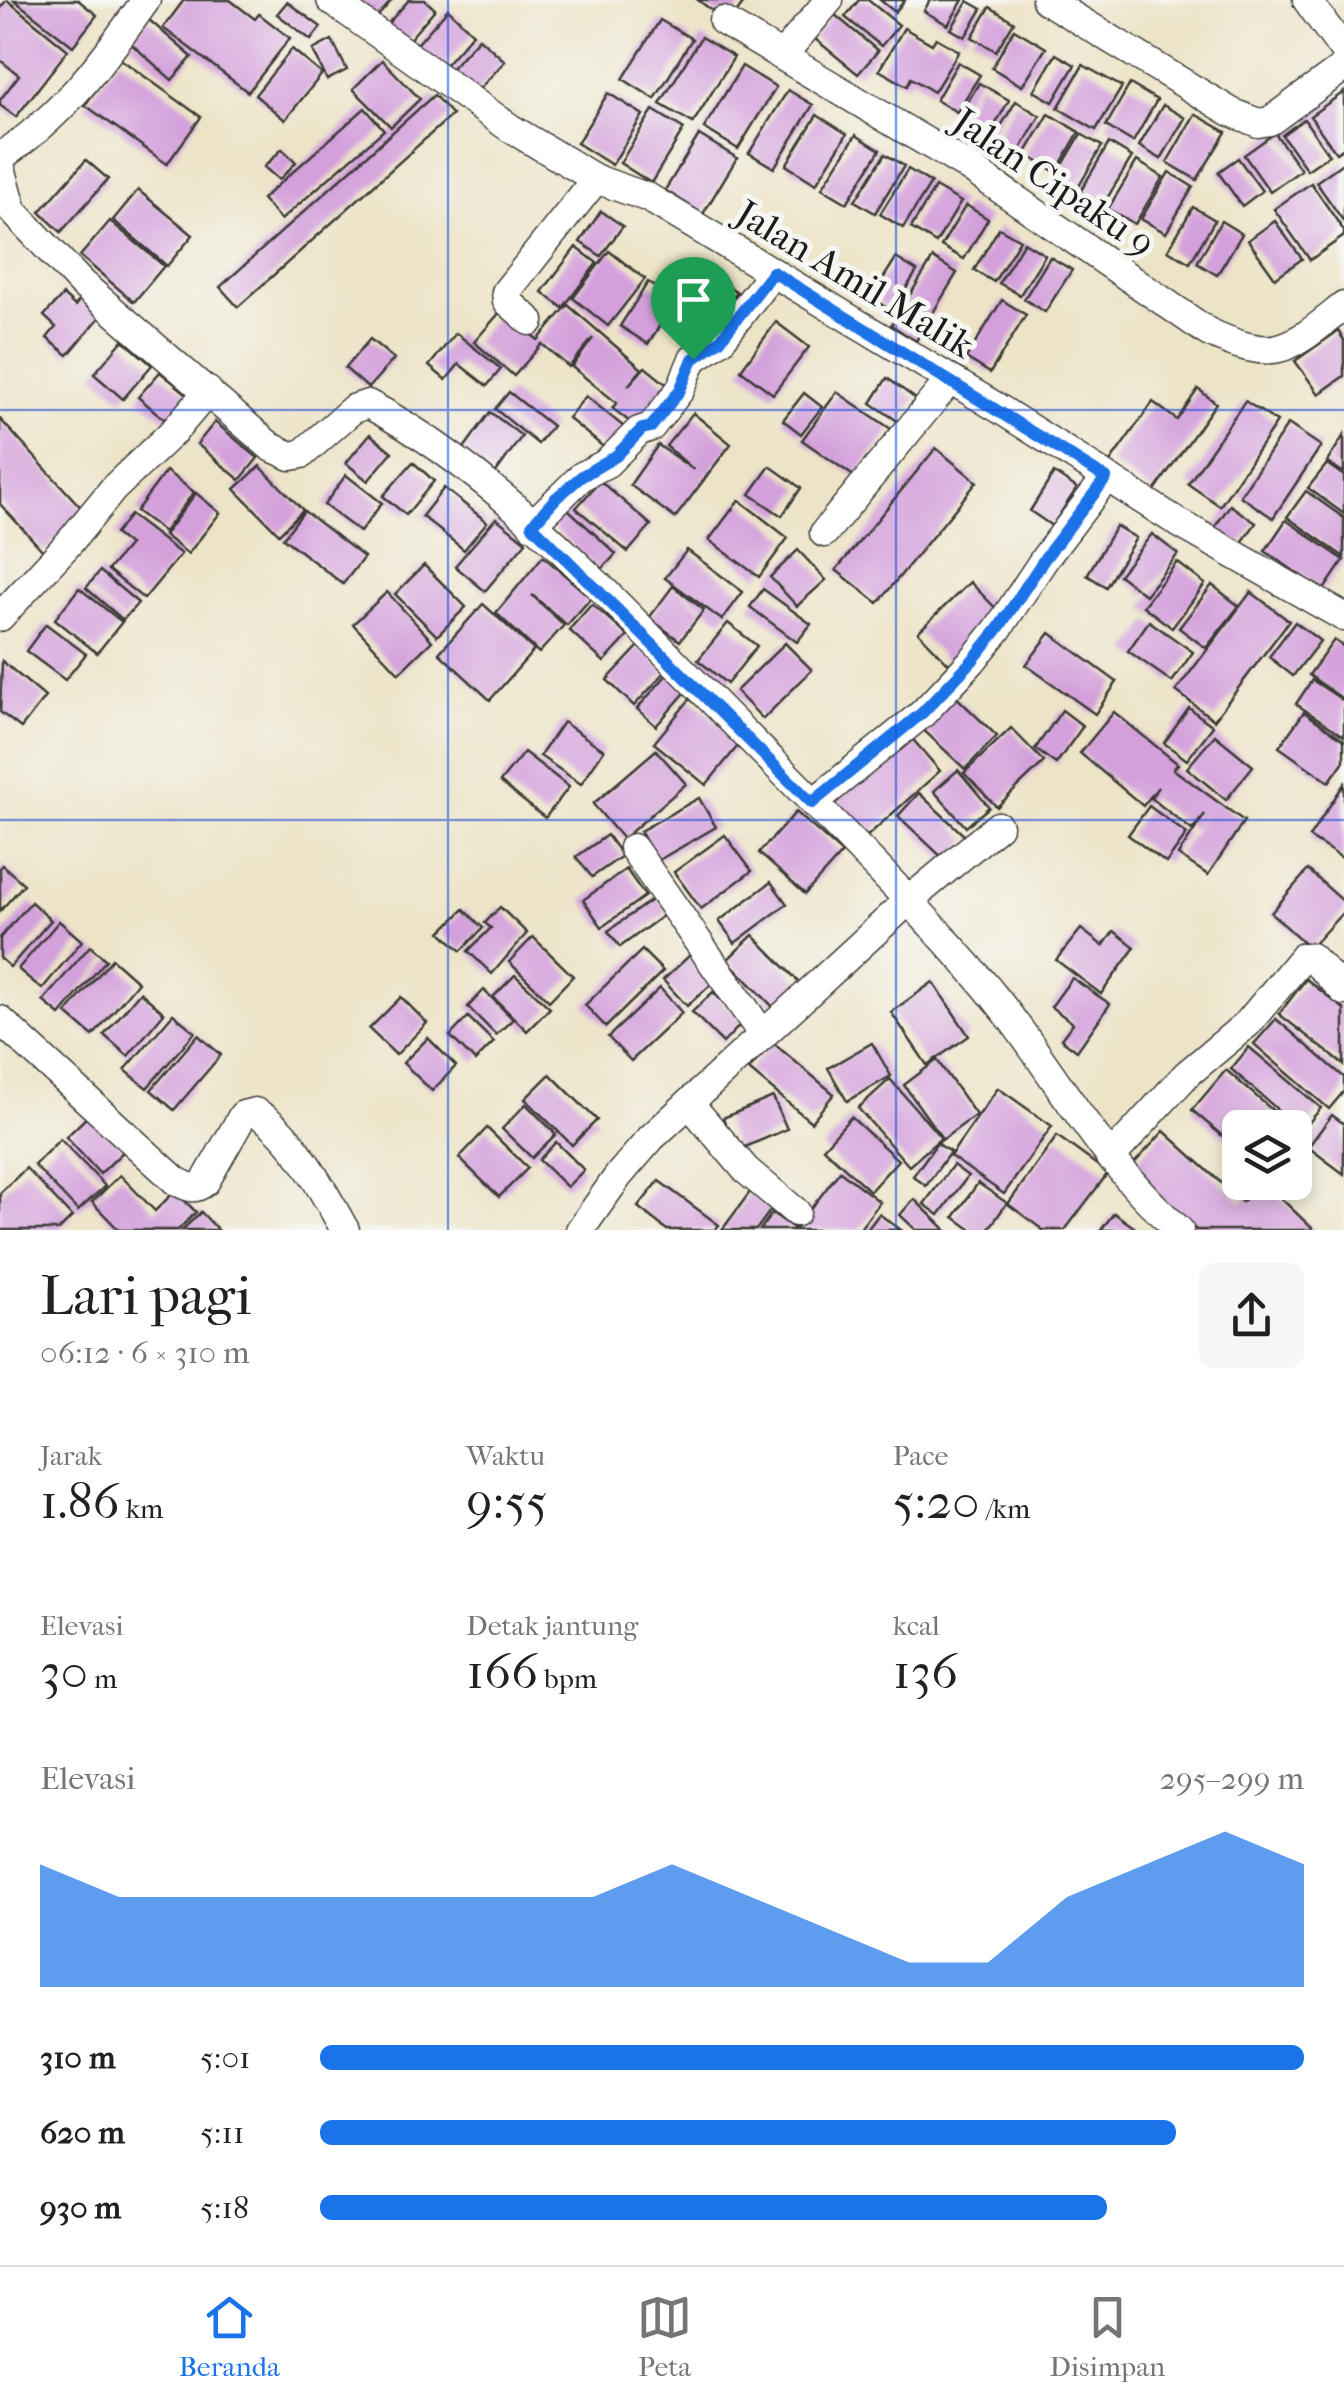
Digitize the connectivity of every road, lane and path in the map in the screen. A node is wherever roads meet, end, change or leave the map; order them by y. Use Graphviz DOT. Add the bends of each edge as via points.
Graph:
graph roads {
  1 [pos="146,0"];
  2 [pos="331,0"];
  3 [pos="829,0"];
  4 [pos="1307,0"];
  5 [pos="1063,4"];
  6 [pos="723,21"];
  7 [pos="1344,51"];
  8 [pos="783,55"];
  9 [pos="1344,67"];
  10 [pos="0,160"];
  11 [pos="596,179"];
  12 [pos="773,272"];
  13 [pos="1344,306"];
  14 [pos="530,321"];
  15 [pos="950,380"];
  16 [pos="208,391"];
  17 [pos="1106,478"];
  18 [pos="532,525"];
  19 [pos="824,534"];
  20 [pos="0,617"];
  21 [pos="1344,618"];
  22 [pos="812,803"];
  23 [pos="998,826"];
  24 [pos="633,848"];
  25 [pos="907,902"];
  26 [pos="1344,992"];
  27 [pos="0,1020"];
  28 [pos="763,1035"];
  29 [pos="689,1103"];
  30 [pos="1110,1158"];
  31 [pos="796,1212"];
  32 [pos="345,1230"];
  33 [pos="580,1230"];
  34 [pos="1179,1230"];
  1 -- 10 [label="street" via="77,94"];
  2 -- 11 [label="street, Jalan Amil Malik" via="510,128"];
  3 -- 8 [label="street"];
  4 -- 7 [label="street"];
  5 -- 9 [label="street" via="1258,123"];
  6 -- 8 [label="street, Jalan Cipaku 9"];
  8 -- 13 [label="street, Jalan Cipaku 9" via="970,168 1230,342 1249,350 1286,347"];
  10 -- 16 [label="street" via="13,211 80,283"];
  11 -- 12 [label="street, Jalan Amil Malik" via="648,198"];
  11 -- 14 [label="street" via="506,292"];
  12 -- 15 [label="street, Jalan Amil Malik"];
  12 -- 18 [label="street" via="720,340 693,359 680,390 651,427 582,476"];
  15 -- 17 [label="street, Jalan Amil Malik"];
  15 -- 19 [label="street"];
  16 -- 18 [label="street" via="271,447 291,456 368,404 416,430"];
  16 -- 20 [label="street"];
  17 -- 21 [label="street, Jalan Amil Malik"];
  17 -- 22 [label="street" via="972,661 922,713"];
  18 -- 22 [label="street"];
  22 -- 25 [label="street"];
  23 -- 25 [label="street"];
  24 -- 28 [label="street"];
  25 -- 28 [label="street"];
  25 -- 30 [label="street" via="979,978"];
  26 -- 30 [label="street" via="1317,962 1303,957 1248,1023 1186,1075"];
  27 -- 32 [label="street" via="189,1188 205,1182 243,1115 265,1118 300,1156"];
  28 -- 29 [label="street"];
  29 -- 31 [label="street" via="746,1170"];
  29 -- 33 [label="street" via="619,1175"];
  30 -- 34 [label="street"];
}
